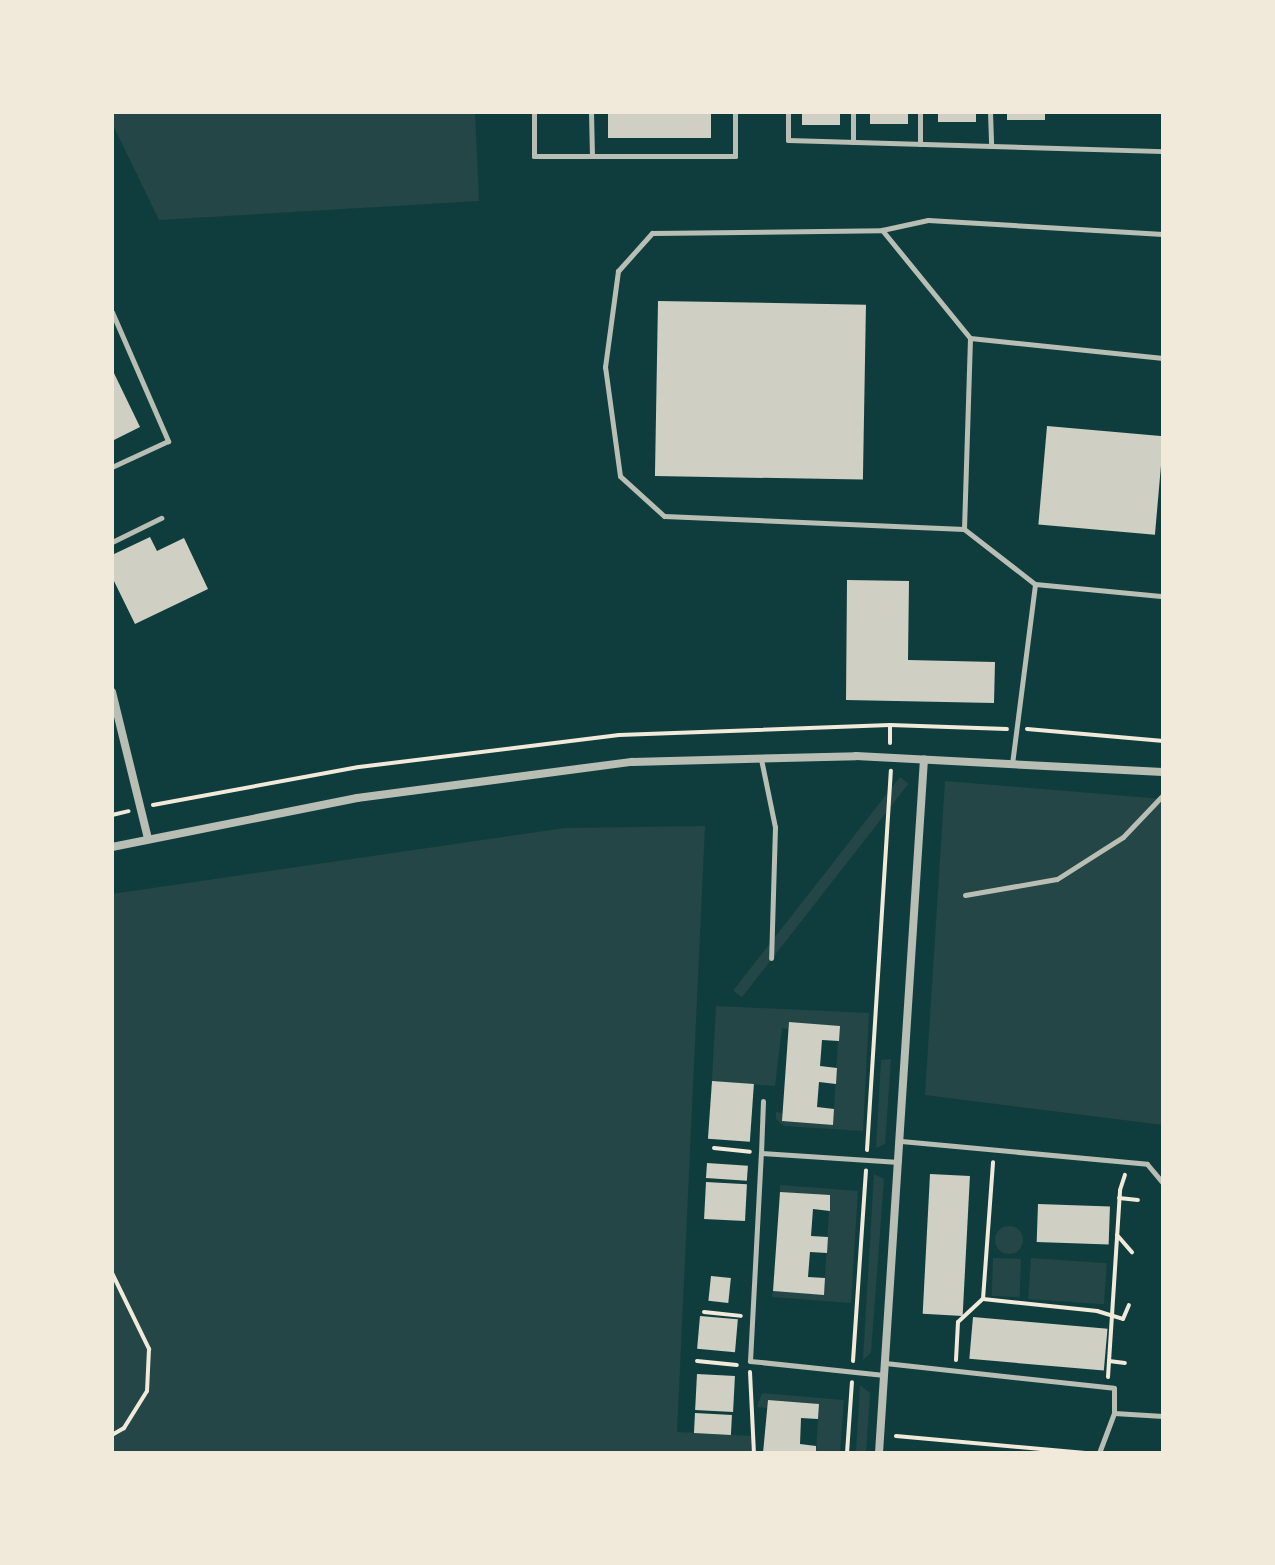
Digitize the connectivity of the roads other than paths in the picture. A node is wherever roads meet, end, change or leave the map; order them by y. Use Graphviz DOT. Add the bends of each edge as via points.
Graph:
graph roads {
  1 [pos="534,112"];
  2 [pos="591,112"];
  3 [pos="735,112"];
  4 [pos="788,112"];
  5 [pos="853,112"];
  6 [pos="920,112"];
  7 [pos="990,112"];
  8 [pos="853,142"];
  9 [pos="920,144"];
  10 [pos="991,146"];
  11 [pos="1163,151"];
  12 [pos="592,156"];
  13 [pos="882,230"];
  14 [pos="1163,234"];
  15 [pos="112,312"];
  16 [pos="970,338"];
  17 [pos="1163,358"];
  18 [pos="112,467"];
  19 [pos="161,518"];
  20 [pos="964,529"];
  21 [pos="112,542"];
  22 [pos="1035,584"];
  23 [pos="1163,596"];
  24 [pos="113,698"];
  25 [pos="761,759"];
  26 [pos="924,759"];
  27 [pos="1012,764"];
  28 [pos="1163,772"];
  29 [pos="1163,795"];
  30 [pos="148,839"];
  31 [pos="112,847"];
  32 [pos="965,895"];
  33 [pos="771,958"];
  34 [pos="763,1101"];
  35 [pos="901,1141"];
  36 [pos="761,1153"];
  37 [pos="899,1162"];
  38 [pos="1163,1183"];
  39 [pos="885,1363"];
  40 [pos="884,1375"];
  41 [pos="1114,1413"];
  42 [pos="1163,1416"];
  43 [pos="879,1453"];
  44 [pos="1099,1453"];
  1 -- 12 [label="lane" via="534,156"];
  2 -- 12 [label="lane"];
  3 -- 12 [label="lane" via="735,156"];
  4 -- 8 [label="lane" via="788,140"];
  5 -- 8 [label="lane"];
  6 -- 9 [label="lane"];
  7 -- 10 [label="lane"];
  8 -- 9 [label="lane"];
  9 -- 10 [label="lane"];
  10 -- 11 [label="lane"];
  13 -- 14 [label="lane" via="928,220"];
  13 -- 16 [label="lane"];
  13 -- 20 [label="lane" via="652,233 618,271 605,367 620,476 664,516"];
  15 -- 18 [label="lane" via="168,441"];
  16 -- 17 [label="lane"];
  16 -- 20 [label="lane"];
  19 -- 21 [label="lane"];
  20 -- 22 [label="lane"];
  22 -- 23 [label="lane"];
  22 -- 27 [label="lane"];
  24 -- 30 [label="street"];
  25 -- 26 [label="street"];
  25 -- 30 [label="street" via="632,762 357,798"];
  25 -- 33 [label="lane" via="775,827"];
  26 -- 27 [label="street"];
  26 -- 35 [label="street"];
  27 -- 28 [label="street"];
  29 -- 32 [label="lane" via="1123,837 1057,879"];
  30 -- 31 [label="street"];
  34 -- 36 [label="lane"];
  35 -- 37 [label="street"];
  35 -- 38 [label="lane" via="1147,1164"];
  36 -- 37 [label="lane"];
  36 -- 40 [label="lane" via="750,1361"];
  37 -- 39 [label="street"];
  39 -- 40 [label="street"];
  39 -- 41 [label="lane" via="1114,1388"];
  40 -- 43 [label="street"];
  41 -- 42 [label="lane"];
  41 -- 44 [label="lane"];
}
